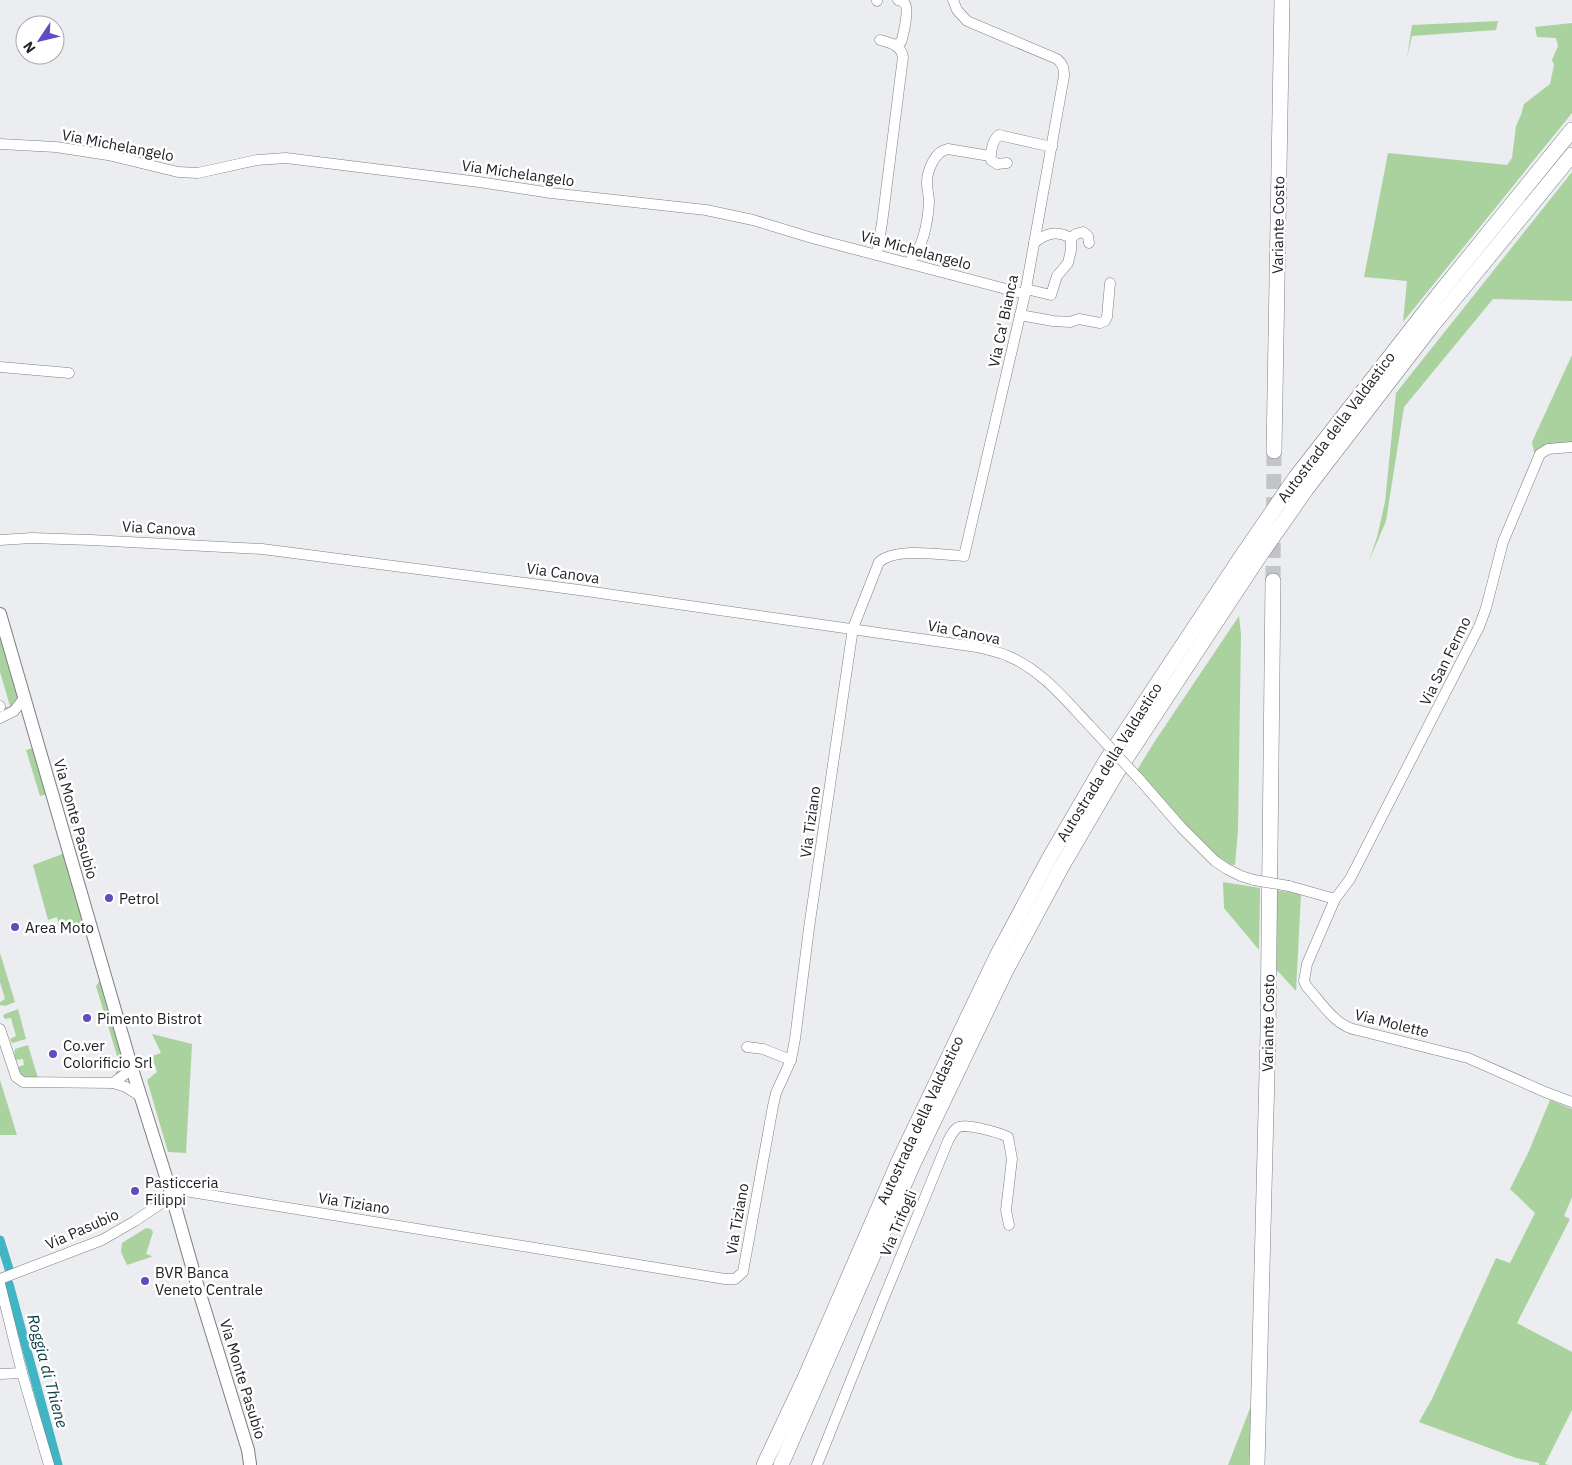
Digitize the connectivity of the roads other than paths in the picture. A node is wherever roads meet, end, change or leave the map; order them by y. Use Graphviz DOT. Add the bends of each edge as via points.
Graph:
graph roads {
  1 [pos="898,0"];
  2 [pos="953,0"];
  3 [pos="1282,0"];
  4 [pos="880,40"];
  5 [pos="895,45"];
  6 [pos="1572,130"];
  7 [pos="0,144"];
  8 [pos="1052,147"];
  9 [pos="1572,155"];
  10 [pos="990,156"];
  11 [pos="1007,163"];
  12 [pos="1071,238"];
  13 [pos="1034,243"];
  14 [pos="1088,243"];
  15 [pos="876,254"];
  16 [pos="907,263"];
  17 [pos="1110,283"];
  18 [pos="1025,292"];
  19 [pos="1020,315"];
  20 [pos="0,367"];
  21 [pos="69,373"];
  22 [pos="1572,447"];
  23 [pos="1274,451"];
  24 [pos="0,540"];
  25 [pos="1273,582"];
  26 [pos="0,614"];
  27 [pos="854,628"];
  28 [pos="25,697"];
  29 [pos="1,712"];
  30 [pos="32,722"];
  31 [pos="1335,898"];
  32 [pos="0,1029"];
  33 [pos="747,1047"];
  34 [pos="791,1060"];
  35 [pos="132,1069"];
  36 [pos="113,1083"];
  37 [pos="140,1096"];
  38 [pos="1572,1102"];
  39 [pos="172,1196"];
  40 [pos="1009,1225"];
  41 [pos="0,1279"];
  42 [pos="0,1284"];
  43 [pos="22,1373"];
  44 [pos="0,1374"];
  45 [pos="49,1465"];
  46 [pos="252,1465"];
  47 [pos="764,1465"];
  48 [pos="781,1465"];
  49 [pos="817,1465"];
  50 [pos="1257,1465"];
  1 -- 5 [label="street" via="904,2 907,11 901,42"];
  2 -- 8 [label="street, Via Ca' Bianca" via="967,21 1062,63 1064,76"];
  3 -- 23 [label="highway, Variante Costo"];
  4 -- 5 [label="street"];
  5 -- 15 [label="street" via="902,50 903,62"];
  6 -- 47 [label="highway, Autostrada della Valdastico" via="1296,477 1106,761 997,956 899,1161"];
  7 -- 15 [label="street, Via Michelangelo" via="56,147 108,155 178,172 198,173 257,160 286,158 706,210"];
  8 -- 10 [label="street" via="999,135"];
  8 -- 13 [label="street, Via Ca' Bianca"];
  9 -- 48 [label="highway, Autostrada della Valdastico" via="1431,327 1307,488 1117,772 1000,981 913,1164"];
  10 -- 11 [label="street" via="997,164"];
  10 -- 16 [label="street" via="948,149 940,153 928,176 929,201 924,234 917,254"];
  12 -- 13 [label="street" via="1056,233"];
  12 -- 14 [label="street" via="1083,232 1088,236"];
  12 -- 18 [label="street, Via Michelangelo" via="1068,263 1057,276 1050,295"];
  13 -- 18 [label="street, Via Ca' Bianca"];
  15 -- 16 [label="street, Via Michelangelo"];
  16 -- 18 [label="street, Via Michelangelo"];
  17 -- 19 [label="street" via="1107,317 1100,323 1039,320"];
  18 -- 19 [label="street, Via Ca' Bianca"];
  19 -- 27 [label="street, Via Ca' Bianca" via="964,556 900,554 882,560"];
  20 -- 21 [label="street"];
  22 -- 31 [label="street, Via San Fermo" via="1548,449 1540,454 1503,542 1479,628 1350,879"];
  24 -- 27 [label="street, Via Canova" via="91,540 262,549"];
  25 -- 50 [label="highway, Variante Costo" via="1268,1033"];
  26 -- 28 [label="main road, Via Monte Pasubio"];
  27 -- 31 [label="street, Via Canova, bridge" via="977,646 1011,657 1050,684 1215,861 1241,876"];
  27 -- 34 [label="street, Via Tiziano"];
  28 -- 29 [label="street" via="18,708"];
  28 -- 30 [label="main road, Via Monte Pasubio"];
  29 -- 30 [label="street"];
  30 -- 35 [label="main road, Via Monte Pasubio"];
  31 -- 38 [label="street, Via Molette" via="1307,964 1304,981 1337,1020 1348,1028 1468,1058"];
  32 -- 36 [label="street" via="9,1061 16,1077 23,1082"];
  33 -- 34 [label="street"];
  34 -- 39 [label="street, Via Tiziano" via="773,1106 743,1272 734,1278 185,1191"];
  35 -- 36 [label="street"];
  35 -- 37 [label="main road, Via Monte Pasubio"];
  36 -- 37 [label="street"];
  37 -- 39 [label="main road, Via Monte Pasubio"];
  39 -- 41 [label="street, Via Pasubio" via="102,1240"];
  39 -- 46 [label="main road, Via Monte Pasubio"];
  40 -- 49 [label="street, Via Trifogli" via="1006,1210 1012,1159 1008,1137 964,1125 957,1128 907,1239"];
  42 -- 43 [label="street"];
  43 -- 44 [label="street"];
  43 -- 45 [label="street"];
}
